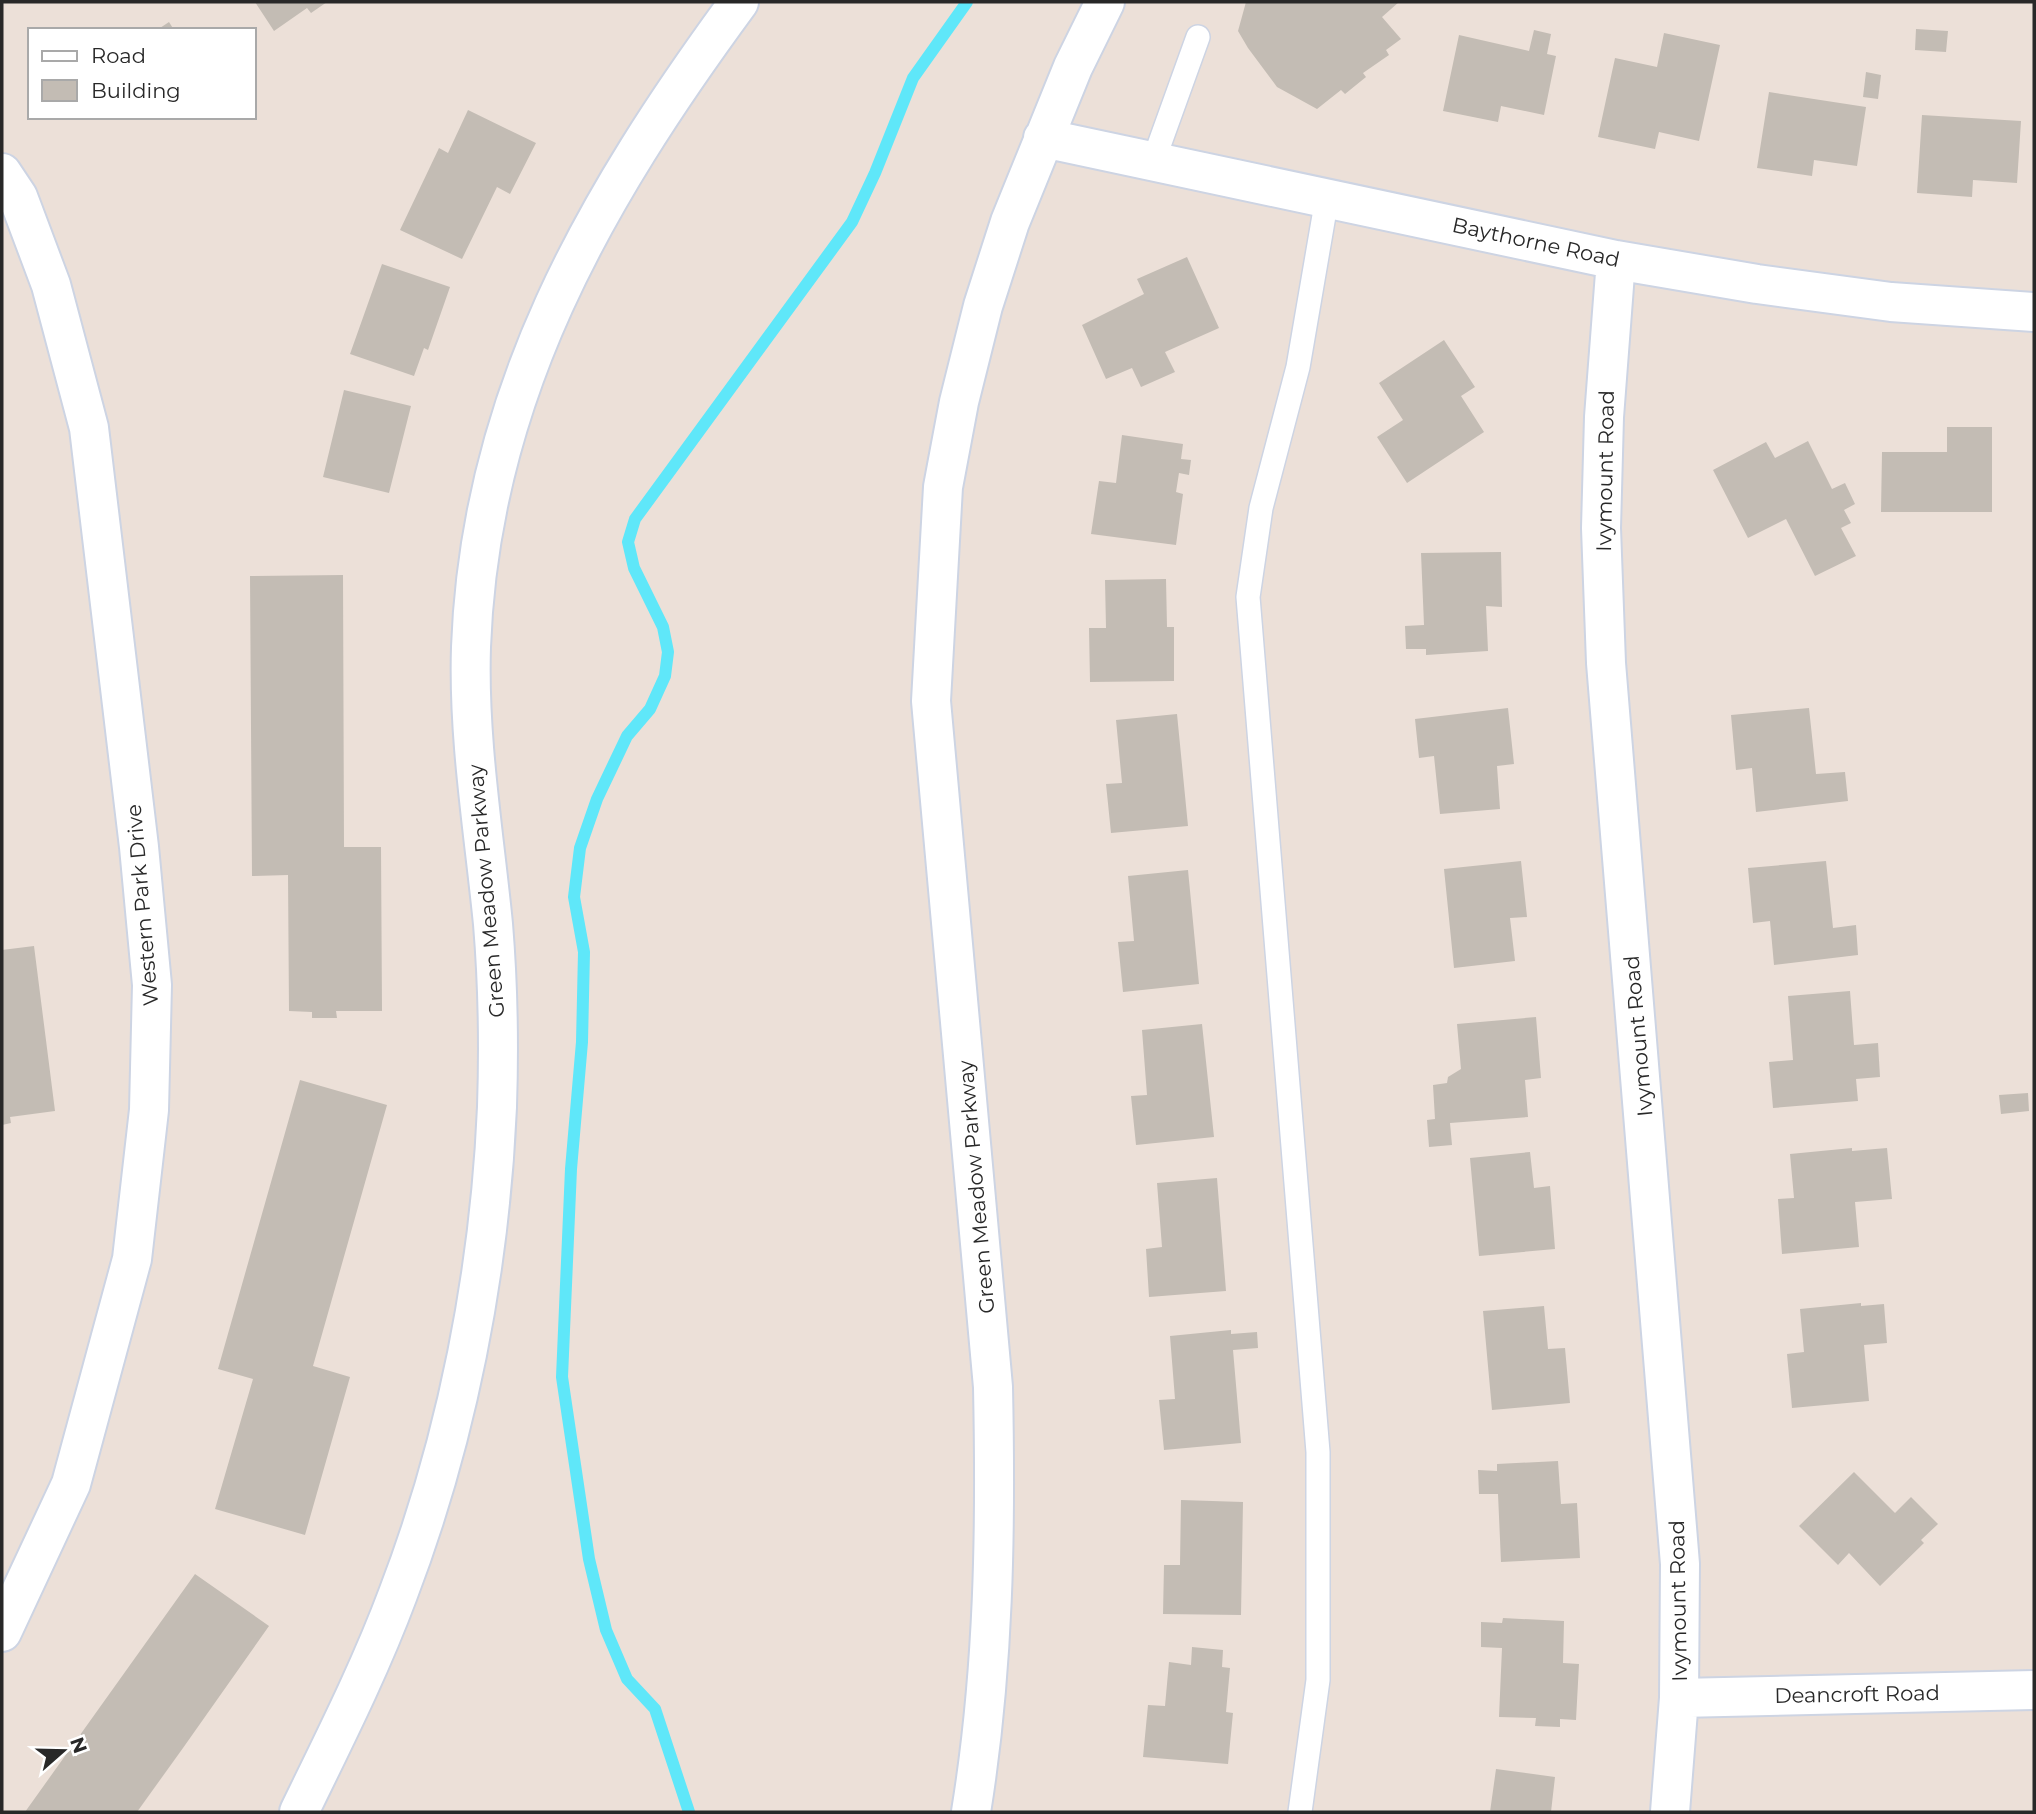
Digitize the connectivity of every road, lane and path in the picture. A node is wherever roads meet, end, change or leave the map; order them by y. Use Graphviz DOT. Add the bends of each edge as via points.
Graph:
graph roads {
  1 [pos="739,2"];
  2 [pos="1105,2"];
  3 [pos="1198,37"];
  4 [pos="1043,138"];
  5 [pos="1153,162"];
  6 [pos="2,173"];
  7 [pos="1327,198"];
  8 [pos="1616,260"];
  9 [pos="2034,312"];
  10 [pos="2,1632"];
  11 [pos="2034,1690"];
  12 [pos="1679,1698"];
  13 [pos="299,1812"];
  14 [pos="971,1812"];
  15 [pos="1300,1812"];
  16 [pos="1670,1812"];
  1 -- 13 [label="street, Green Meadow Parkway" via="631,156 583,240 515,403 491,489 477,568 471,649 474,736 494,932 497,1107 475,1303 449,1432 416,1545 366,1674"];
  2 -- 4 [label="street, Green Meadow Parkway"];
  3 -- 5 [label="lane"];
  4 -- 5 [label="street, Baythorne Road"];
  4 -- 14 [label="street, Green Meadow Parkway" via="987,294 958,402 943,487 933,650 931,701 939,808 993,1387 992,1621 983,1741"];
  5 -- 7 [label="street, Baythorne Road"];
  6 -- 10 [label="street, Western Park Drive" via="18,197 51,285 89,428 152,985 149,1110 131,1259 71,1484"];
  7 -- 8 [label="street, Baythorne Road"];
  7 -- 15 [label="lane" via="1298,367 1261,508 1248,597 1318,1452 1318,1680"];
  8 -- 9 [label="street, Baythorne Road" via="1891,302"];
  8 -- 12 [label="street, Ivymount Road" via="1601,528 1606,663 1680,1564"];
  11 -- 12 [label="street, Deancroft Road"];
  12 -- 16 [label="street, Ivymount Road"];
}
